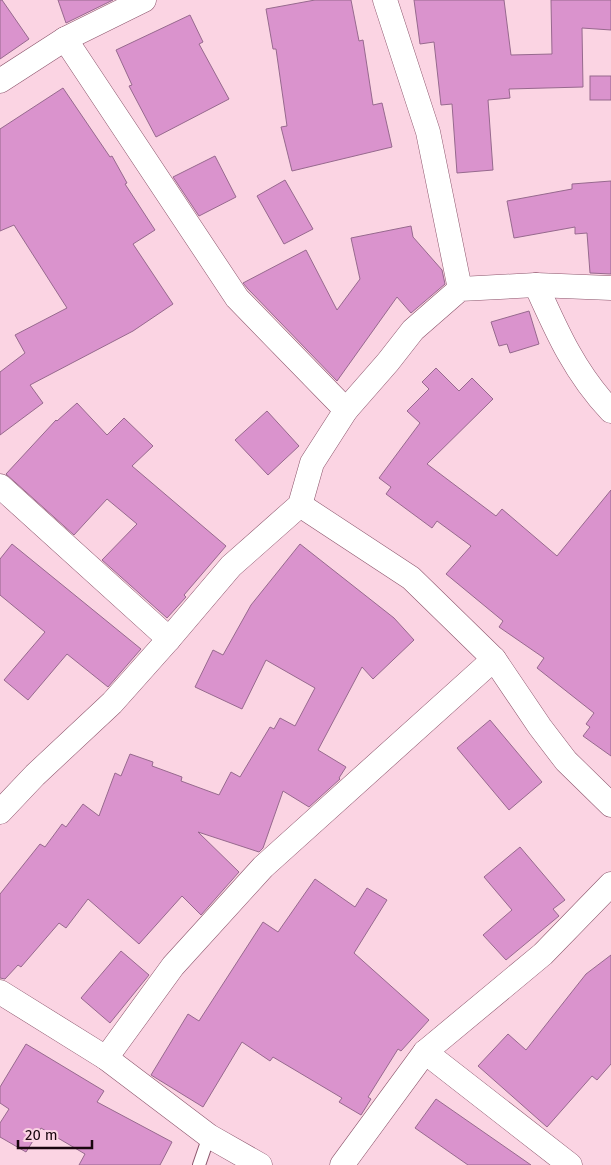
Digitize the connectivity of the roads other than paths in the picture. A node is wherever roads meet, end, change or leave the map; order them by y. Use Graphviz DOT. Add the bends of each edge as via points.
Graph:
graph roads {
  1 [pos="144,0"];
  2 [pos="385,0"];
  3 [pos="66,39"];
  4 [pos="0,81"];
  5 [pos="536,285"];
  6 [pos="611,288"];
  7 [pos="460,289"];
  8 [pos="346,410"];
  9 [pos="611,411"];
  10 [pos="0,486"];
  11 [pos="300,505"];
  12 [pos="169,639"];
  13 [pos="494,659"];
  14 [pos="611,805"];
  15 [pos="0,812"];
  16 [pos="611,884"];
  17 [pos="0,992"];
  18 [pos="425,1052"];
  19 [pos="106,1058"];
  20 [pos="209,1136"];
  21 [pos="199,1165"];
  22 [pos="260,1165"];
  23 [pos="342,1165"];
  24 [pos="570,1165"];
  1 -- 3 [label="street"];
  2 -- 7 [label="street" via="428,132"];
  3 -- 4 [label="street"];
  3 -- 8 [label="street" via="237,298"];
  5 -- 6 [label="street"];
  5 -- 7 [label="street"];
  5 -- 9 [label="street" via="566,350 593,392"];
  7 -- 8 [label="street" via="413,330"];
  8 -- 11 [label="street" via="312,463"];
  10 -- 12 [label="street"];
  11 -- 12 [label="street" via="232,566"];
  11 -- 13 [label="street" via="411,578"];
  12 -- 15 [label="street" via="112,703"];
  13 -- 14 [label="street" via="566,761"];
  13 -- 19 [label="street" via="263,867 173,966"];
  16 -- 18 [label="street" via="543,954"];
  17 -- 19 [label="street"];
  18 -- 23 [label="street"];
  18 -- 24 [label="street"];
  19 -- 20 [label="street"];
  20 -- 21 [label="lane"];
  20 -- 22 [label="street"];
}
